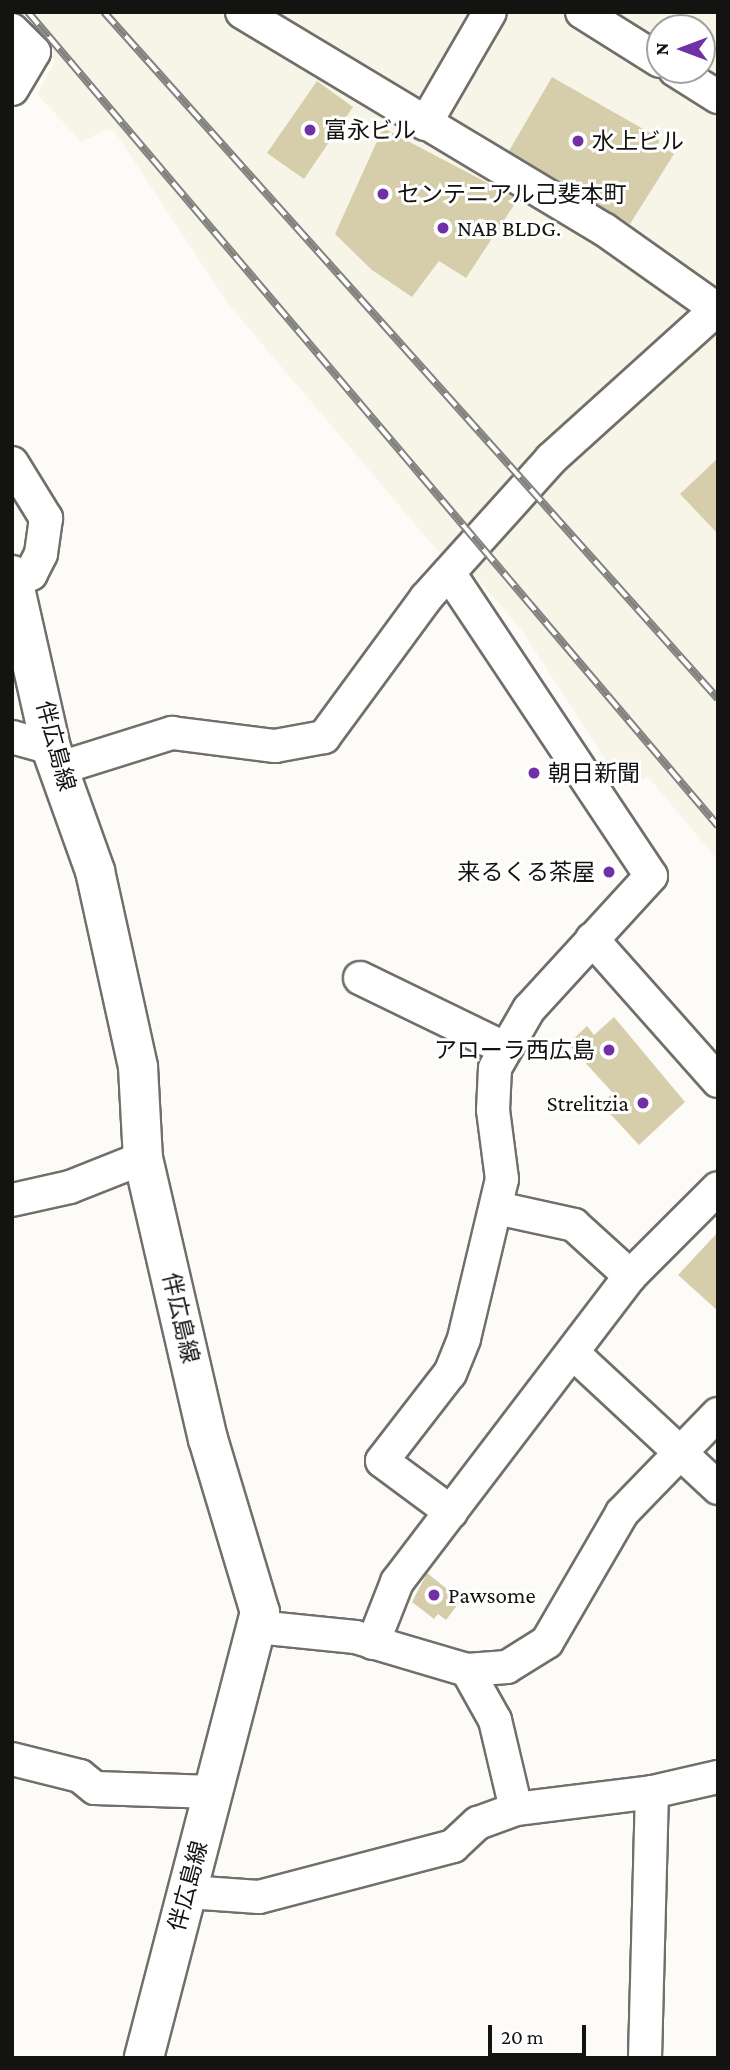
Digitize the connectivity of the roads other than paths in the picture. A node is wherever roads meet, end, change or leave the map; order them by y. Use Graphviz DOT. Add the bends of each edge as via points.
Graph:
graph roads {
  1 [pos="242,12"];
  2 [pos="490,12"];
  3 [pos="582,12"];
  4 [pos="12,30"];
  5 [pos="646,52"];
  6 [pos="697,84"];
  7 [pos="12,89"];
  8 [pos="718,97"];
  9 [pos="425,124"];
  10 [pos="717,309"];
  11 [pos="12,463"];
  12 [pos="449,573"];
  13 [pos="13,578"];
  14 [pos="12,737"];
  15 [pos="54,759"];
  16 [pos="592,939"];
  17 [pos="360,978"];
  18 [pos="504,1048"];
  19 [pos="718,1080"];
  20 [pos="143,1158"];
  21 [pos="718,1188"];
  22 [pos="12,1200"];
  23 [pos="497,1208"];
  24 [pos="630,1276"];
  25 [pos="573,1354"];
  26 [pos="713,1420"];
  27 [pos="680,1450"];
  28 [pos="718,1488"];
  29 [pos="451,1512"];
  30 [pos="257,1627"];
  31 [pos="373,1643"];
  32 [pos="467,1670"];
  33 [pos="12,1759"];
  34 [pos="718,1777"];
  35 [pos="213,1792"];
  36 [pos="652,1793"];
  37 [pos="516,1809"];
  38 [pos="188,1892"];
  39 [pos="144,2058"];
  40 [pos="645,2058"];
  1 -- 9 [label="street"];
  2 -- 9 [label="street"];
  3 -- 5 [label="street"];
  4 -- 7 [label="street" via="34,52"];
  6 -- 8 [label="street"];
  9 -- 10 [label="street" via="605,230"];
  10 -- 12 [label="street" via="551,459"];
  11 -- 13 [label="street" via="46,518 41,554 31,574"];
  12 -- 15 [label="street" via="324,737 275,746 172,733"];
  12 -- 16 [label="street" via="651,876"];
  13 -- 15 [label="main road, 伴広島線"];
  14 -- 15 [label="street"];
  15 -- 20 [label="main road, 伴広島線" via="95,871 136,1054"];
  16 -- 18 [label="street" via="529,1009"];
  16 -- 19 [label="street"];
  17 -- 18 [label="street"];
  18 -- 23 [label="street" via="493,1085 502,1179"];
  20 -- 22 [label="street" via="70,1187"];
  20 -- 30 [label="main road, 伴広島線" via="208,1439 254,1580"];
  21 -- 24 [label="street"];
  23 -- 24 [label="street" via="573,1225"];
  23 -- 29 [label="street" via="450,1373 382,1461"];
  24 -- 25 [label="street"];
  25 -- 27 [label="street"];
  25 -- 29 [label="street"];
  26 -- 27 [label="street"];
  27 -- 28 [label="street"];
  27 -- 32 [label="street" via="622,1513 547,1642 507,1667"];
  29 -- 31 [label="street" via="397,1582"];
  30 -- 31 [label="street" via="308,1629"];
  30 -- 35 [label="main road, 伴広島線"];
  31 -- 32 [label="street"];
  32 -- 37 [label="street" via="495,1720"];
  33 -- 35 [label="street" via="80,1776 108,1790"];
  34 -- 36 [label="street"];
  35 -- 38 [label="main road, 伴広島線"];
  36 -- 37 [label="street"];
  36 -- 40 [label="street"];
  37 -- 38 [label="street" via="478,1823 453,1846 382,1867 259,1897"];
  38 -- 39 [label="main road, 伴広島線"];
}
